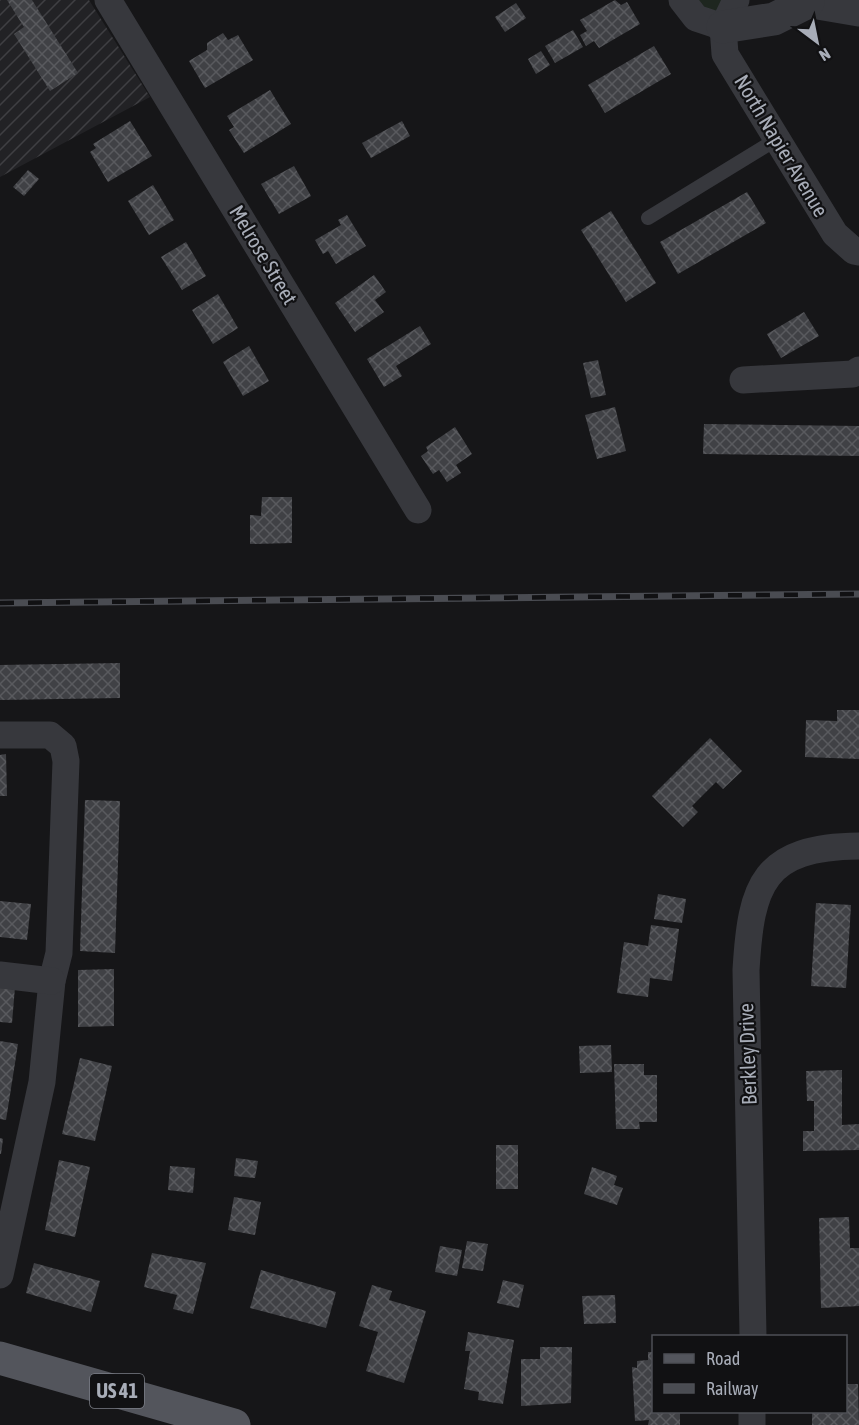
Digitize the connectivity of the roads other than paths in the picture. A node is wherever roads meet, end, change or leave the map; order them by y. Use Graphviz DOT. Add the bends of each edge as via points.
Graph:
graph roads {
  1 [pos="108,0"];
  2 [pos="682,0"];
  3 [pos="804,1"];
  4 [pos="859,10"];
  5 [pos="729,14"];
  6 [pos="777,139"];
  7 [pos="648,218"];
  8 [pos="859,252"];
  9 [pos="859,370"];
  10 [pos="743,380"];
  11 [pos="418,510"];
  12 [pos="0,735"];
  13 [pos="859,846"];
  14 [pos="0,975"];
  15 [pos="52,981"];
  16 [pos="0,1275"];
  17 [pos="753,1335"];
  18 [pos="0,1358"];
  19 [pos="166,1415"];
  20 [pos="234,1425"];
  1 -- 11 [label="street, Melrose Street"];
  2 -- 5 [label="street" via="696,18"];
  3 -- 4 [label="street"];
  3 -- 5 [label="street" via="774,19"];
  5 -- 6 [label="street, North Napier Avenue" via="725,54"];
  6 -- 7 [label="lane"];
  6 -- 8 [label="street, North Napier Avenue" via="835,234"];
  9 -- 10 [label="street" via="853,374"];
  12 -- 15 [label="street" via="50,735 63,746 66,761 59,953"];
  13 -- 17 [label="street, Berkley Drive" via="826,848 787,859 773,870 755,900 748,922"];
  14 -- 15 [label="street"];
  15 -- 16 [label="street" via="42,1082"];
  18 -- 19 [label="main road, US 41"];
  19 -- 20 [label="main road, US 41"];
}
